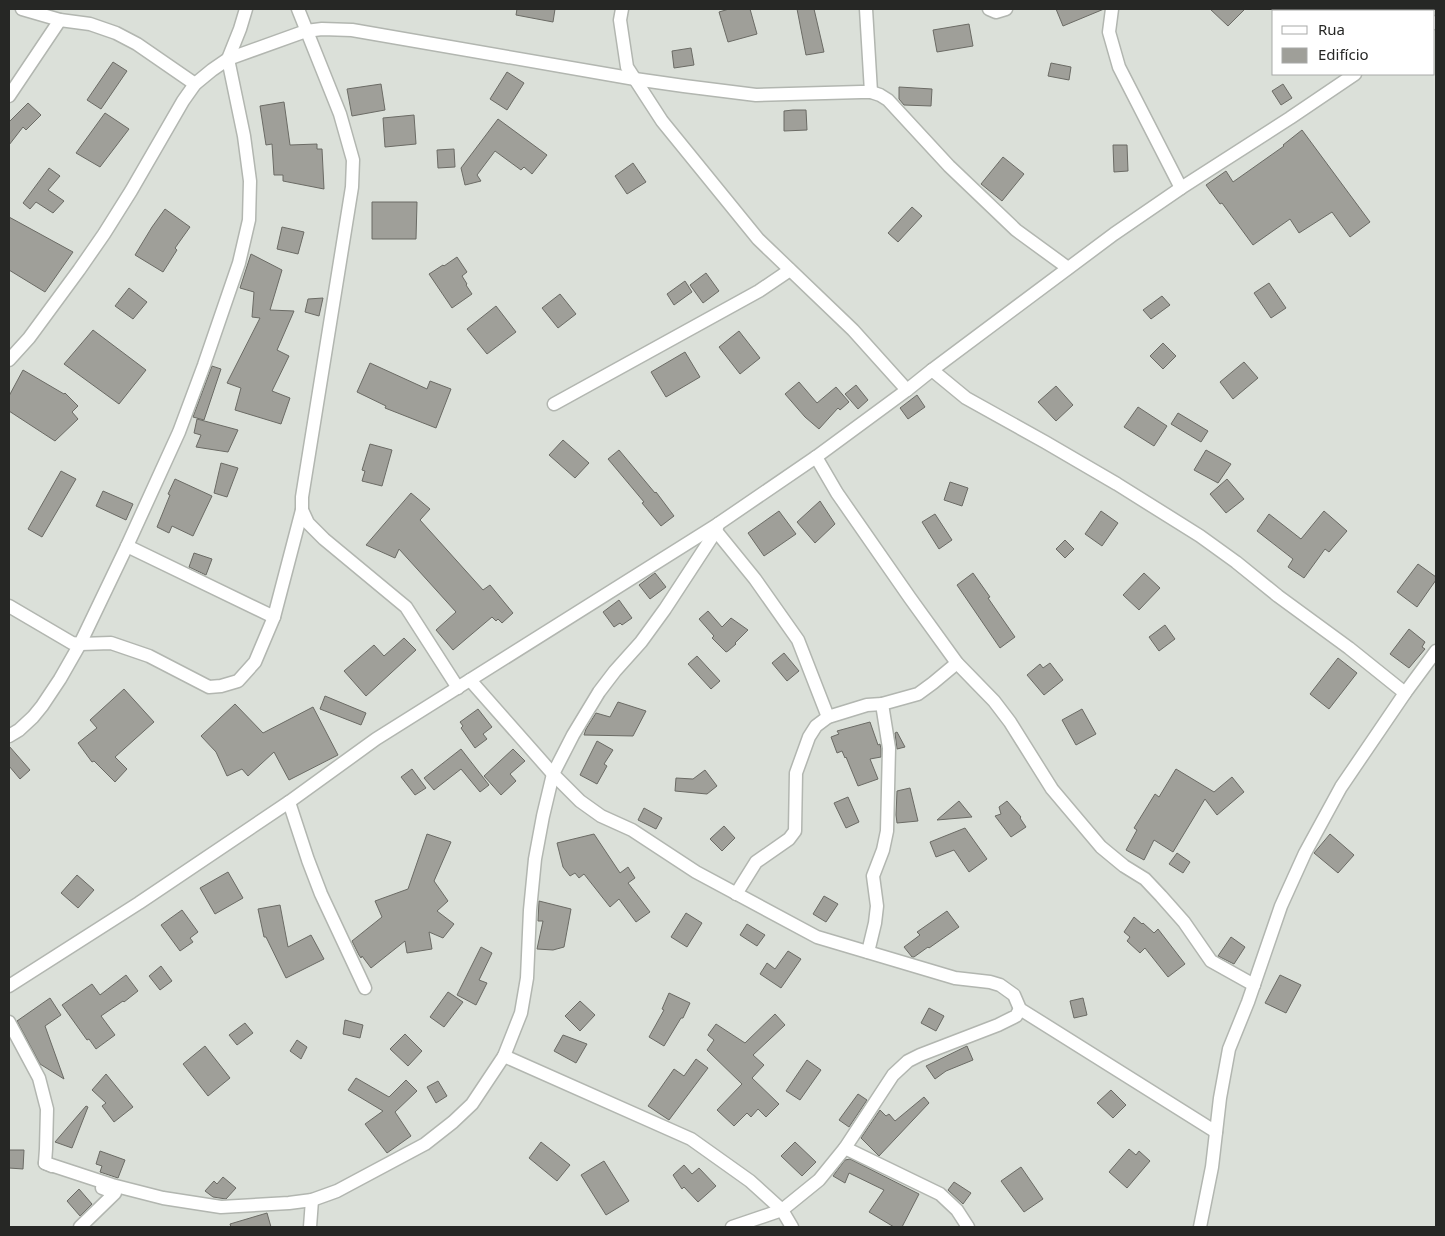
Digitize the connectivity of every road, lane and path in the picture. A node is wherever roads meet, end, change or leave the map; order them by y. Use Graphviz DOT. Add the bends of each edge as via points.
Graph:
graph roads {
  1 [pos="22,9"];
  2 [pos="246,9"];
  3 [pos="298,9"];
  4 [pos="622,9"];
  5 [pos="866,9"];
  6 [pos="989,9"];
  7 [pos="1006,9"];
  8 [pos="1112,9"];
  9 [pos="60,20"];
  10 [pos="306,31"];
  11 [pos="228,59"];
  12 [pos="1354,75"];
  13 [pos="635,79"];
  14 [pos="195,84"];
  15 [pos="871,92"];
  16 [pos="9,96"];
  17 [pos="1181,188"];
  18 [pos="1068,268"];
  19 [pos="790,270"];
  20 [pos="9,360"];
  21 [pos="932,370"];
  22 [pos="907,390"];
  23 [pos="554,404"];
  24 [pos="816,457"];
  25 [pos="302,510"];
  26 [pos="717,527"];
  27 [pos="127,546"];
  28 [pos="9,606"];
  29 [pos="274,617"];
  30 [pos="80,644"];
  31 [pos="1436,651"];
  32 [pos="957,662"];
  33 [pos="470,680"];
  34 [pos="458,688"];
  35 [pos="1405,693"];
  36 [pos="882,704"];
  37 [pos="828,717"];
  38 [pos="9,736"];
  39 [pos="553,774"];
  40 [pos="289,802"];
  41 [pos="736,894"];
  42 [pos="868,952"];
  43 [pos="1254,985"];
  44 [pos="9,986"];
  45 [pos="365,988"];
  46 [pos="1020,1009"];
  47 [pos="9,1022"];
  48 [pos="504,1056"];
  49 [pos="1216,1132"];
  50 [pos="845,1148"];
  51 [pos="45,1163"];
  52 [pos="312,1200"];
  53 [pos="782,1210"];
  54 [pos="80,1227"];
  55 [pos="310,1227"];
  56 [pos="732,1227"];
  57 [pos="792,1227"];
  58 [pos="968,1227"];
  59 [pos="1200,1227"];
  1 -- 9 [label="street"];
  2 -- 11 [label="street"];
  3 -- 10 [label="street"];
  4 -- 13 [label="street" via="620,20 627,67"];
  5 -- 15 [label="street"];
  6 -- 7 [label="street" via="996,12"];
  8 -- 17 [label="street" via="1109,32 1119,67"];
  9 -- 14 [label="street" via="90,24 116,33"];
  9 -- 16 [label="street"];
  10 -- 11 [label="street"];
  10 -- 13 [label="street" via="322,28 352,30"];
  10 -- 25 [label="street" via="340,114 353,169"];
  11 -- 14 [label="street"];
  11 -- 27 [label="street" via="250,180 249,220 239,262 179,432"];
  12 -- 17 [label="street"];
  13 -- 15 [label="street" via="756,95"];
  13 -- 19 [label="street" via="662,121 758,239"];
  14 -- 20 [label="street" via="94,248 29,338"];
  15 -- 18 [label="street" via="888,100 949,166 1016,230"];
  17 -- 18 [label="street"];
  18 -- 21 [label="street"];
  19 -- 22 [label="street" via="853,330"];
  19 -- 23 [label="street" via="759,291"];
  21 -- 22 [label="street"];
  21 -- 35 [label="street" via="966,398 1200,536"];
  22 -- 24 [label="street"];
  24 -- 26 [label="street"];
  24 -- 32 [label="street" via="837,493"];
  25 -- 29 [label="street"];
  25 -- 34 [label="street" via="308,523 324,539 406,607"];
  26 -- 33 [label="street"];
  26 -- 37 [label="street" via="798,640"];
  26 -- 39 [label="street" via="641,642 599,692"];
  27 -- 29 [label="street"];
  27 -- 30 [label="street"];
  28 -- 30 [label="street" via="62,639"];
  29 -- 30 [label="street" via="254,662 238,681 221,686 209,687 149,656 111,643"];
  30 -- 38 [label="street" via="42,706"];
  31 -- 35 [label="street"];
  32 -- 36 [label="street" via="918,694"];
  32 -- 43 [label="street" via="994,701 1052,789 1101,847 1150,885 1184,922 1211,961"];
  33 -- 34 [label="street"];
  33 -- 39 [label="street"];
  34 -- 40 [label="street" via="376,739"];
  35 -- 43 [label="street" via="1341,787 1305,853 1281,906"];
  36 -- 37 [label="street" via="867,705"];
  36 -- 42 [label="street" via="890,748 887,831 873,876 877,906"];
  37 -- 41 [label="street" via="816,726 809,737 796,773 795,831 789,840 756,862"];
  39 -- 41 [label="street" via="580,802 601,816 632,830"];
  39 -- 48 [label="street" via="535,860 521,1013"];
  40 -- 44 [label="street"];
  40 -- 45 [label="street" via="308,860"];
  41 -- 42 [label="street" via="817,937"];
  42 -- 46 [label="street" via="955,978 1000,985 1014,995"];
  43 -- 49 [label="street" via="1229,1049"];
  46 -- 49 [label="street"];
  46 -- 50 [label="street" via="1016,1016 998,1025 908,1061 893,1075"];
  47 -- 51 [label="street" via="39,1078 47,1108"];
  48 -- 52 [label="street" via="472,1104 425,1144 338,1191"];
  48 -- 53 [label="street" via="690,1139 750,1181"];
  49 -- 59 [label="street"];
  50 -- 53 [label="street" via="819,1180"];
  50 -- 58 [label="street" via="940,1194 957,1210"];
  51 -- 52 [label="street" via="138,1192 221,1207"];
  51 -- 54 [label="street" via="115,1193"];
  52 -- 55 [label="street"];
  53 -- 56 [label="street"];
  53 -- 57 [label="street"];
}
